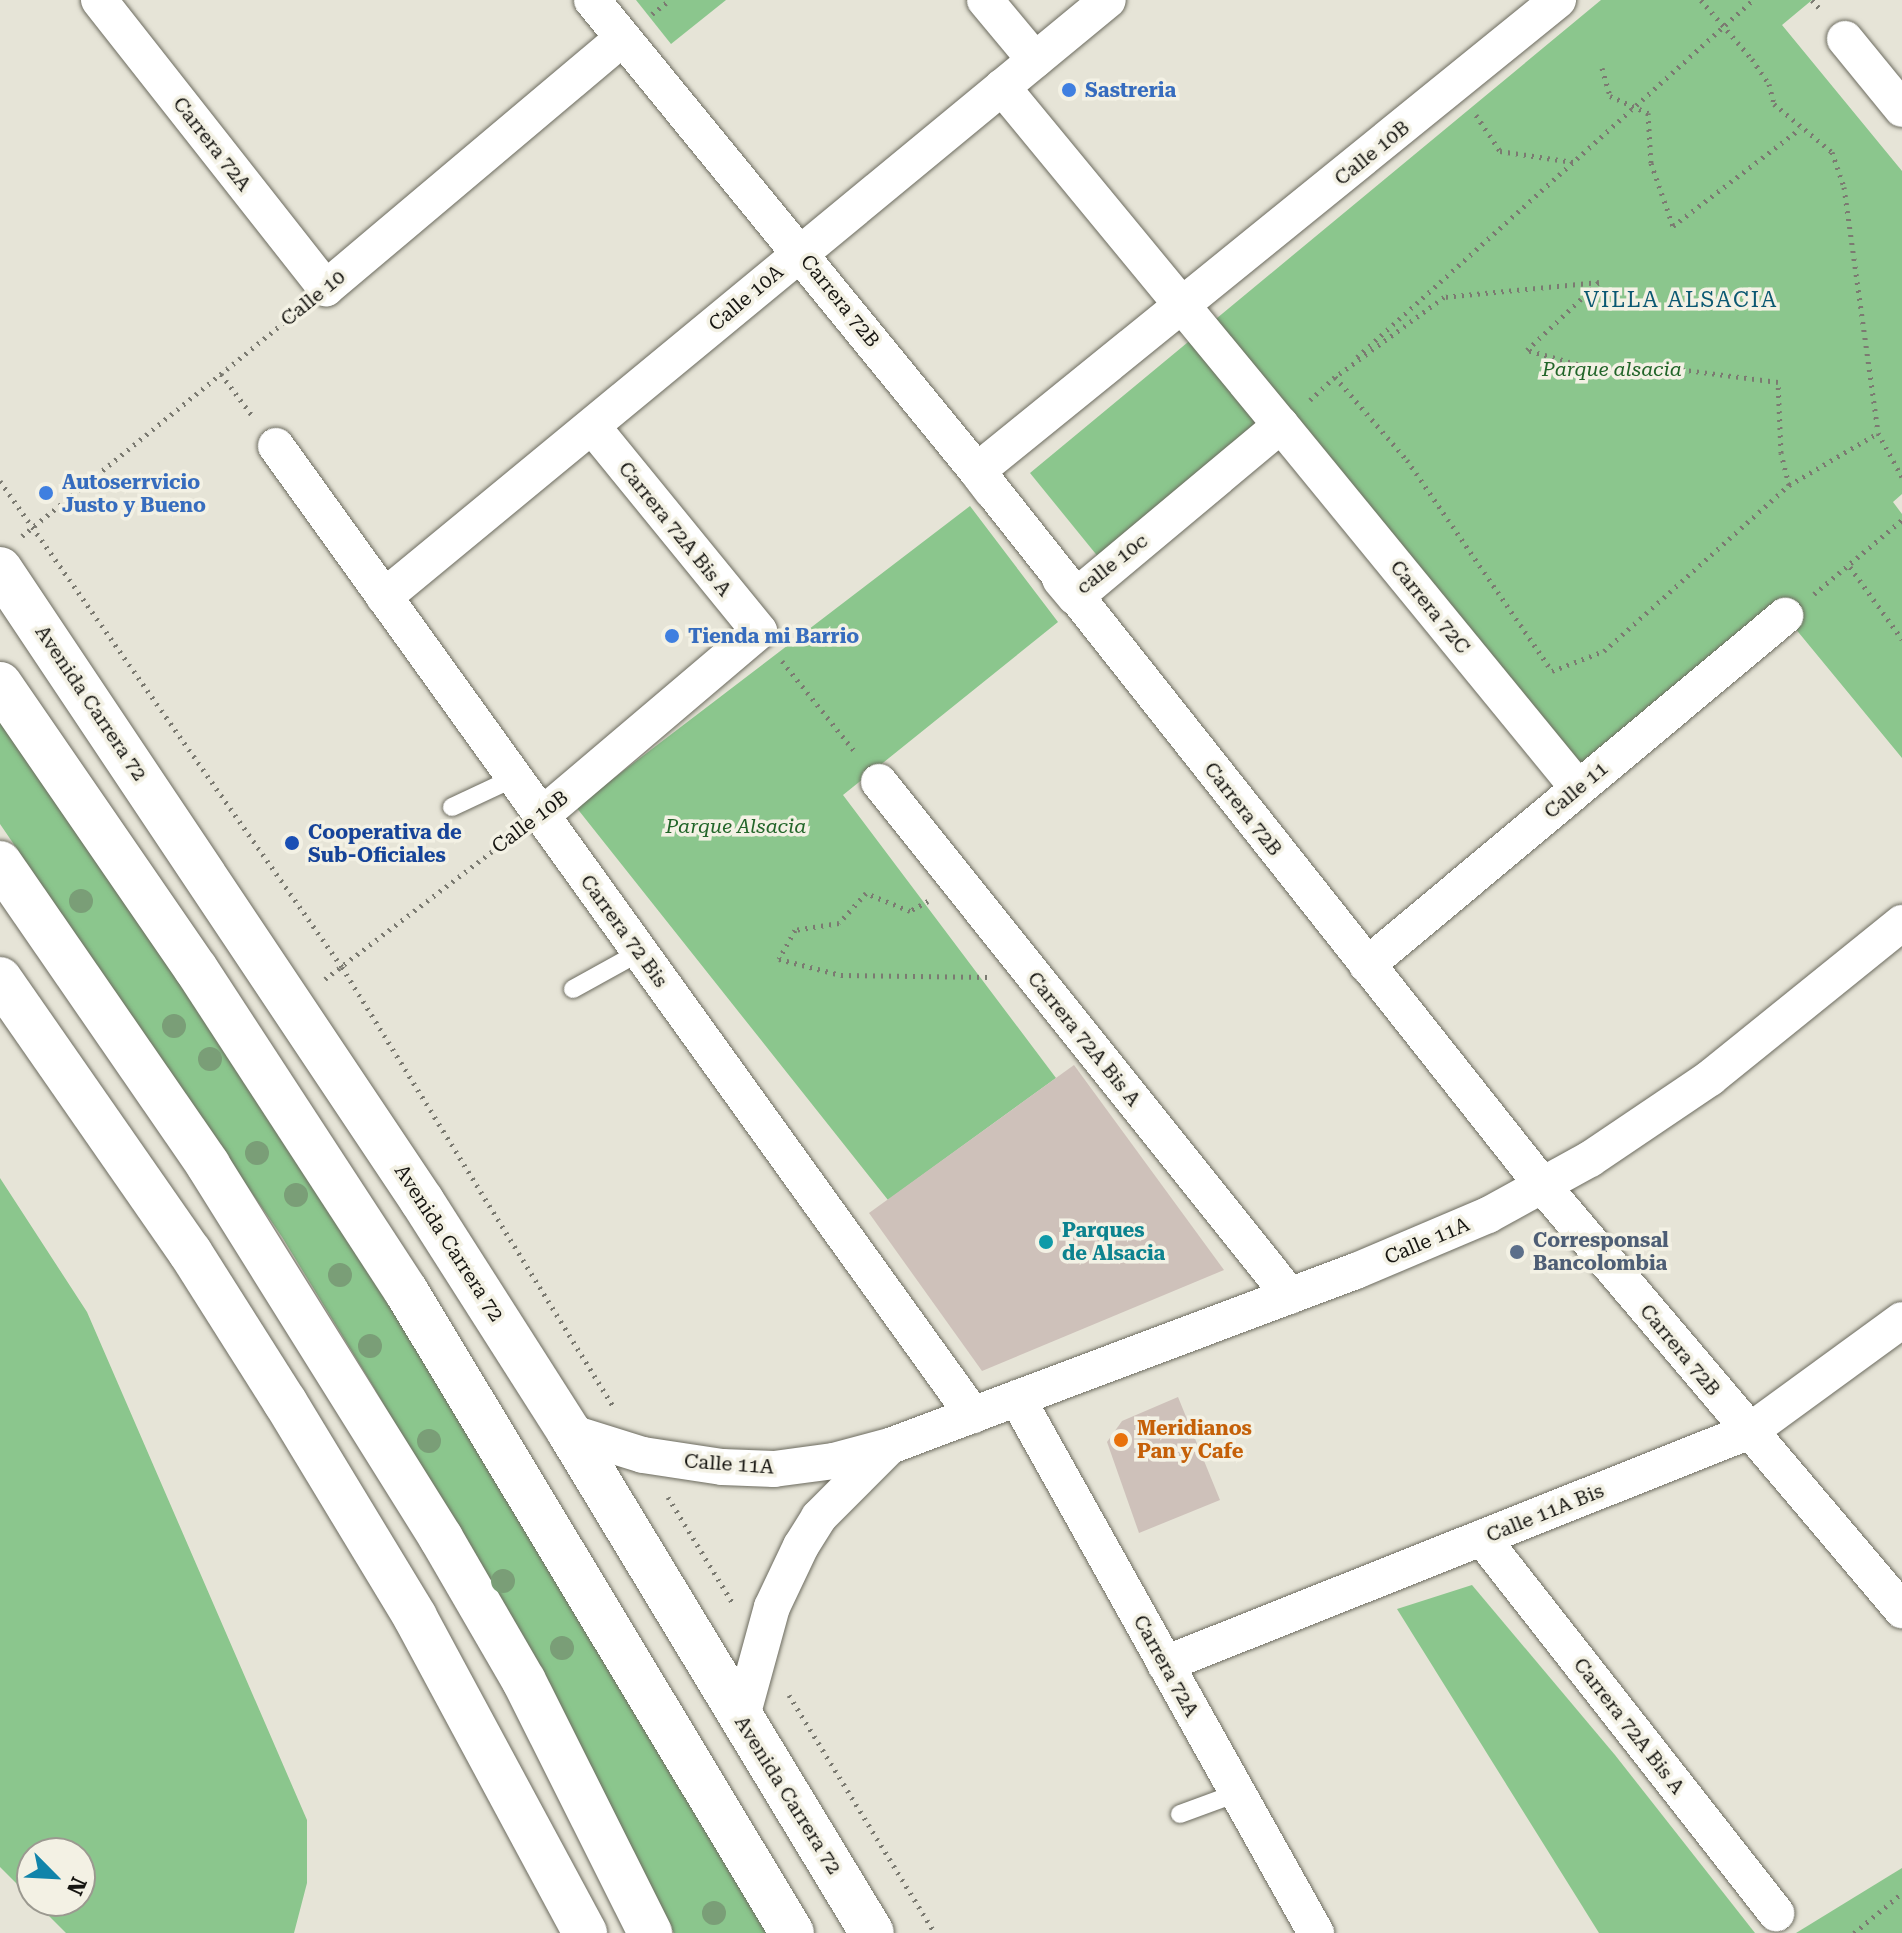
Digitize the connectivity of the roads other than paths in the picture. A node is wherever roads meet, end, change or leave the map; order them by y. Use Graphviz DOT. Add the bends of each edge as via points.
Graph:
graph roads {
  1 [pos="99,0"];
  2 [pos="592,0"];
  3 [pos="985,0"];
  4 [pos="1108,0"];
  5 [pos="1558,0"];
  6 [pos="623,38"];
  7 [pos="1845,39"];
  8 [pos="1035,60"];
  9 [pos="1002,87"];
  10 [pos="1902,109"];
  11 [pos="801,253"];
  12 [pos="326,288"];
  13 [pos="1183,301"];
  14 [pos="1281,425"];
  15 [pos="592,426"];
  16 [pos="276,446"];
  17 [pos="977,471"];
  18 [pos="6,557"];
  19 [pos="384,597"];
  20 [pos="1075,597"];
  21 [pos="1785,616"];
  22 [pos="759,631"];
  23 [pos="0,684"];
  24 [pos="514,778"];
  25 [pos="879,782"];
  26 [pos="1578,788"];
  27 [pos="452,807"];
  28 [pos="541,816"];
  29 [pos="183,837"];
  30 [pos="0,863"];
  31 [pos="1902,923"];
  32 [pos="640,952"];
  33 [pos="1367,965"];
  34 [pos="196,969"];
  35 [pos="0,979"];
  36 [pos="573,989"];
  37 [pos="1543,1186"];
  38 [pos="1290,1296"];
  39 [pos="1902,1320"];
  40 [pos="1017,1398"];
  41 [pos="973,1415"];
  42 [pos="1750,1431"];
  43 [pos="569,1432"];
  44 [pos="890,1446"];
  45 [pos="340,1492"];
  46 [pos="1482,1538"];
  47 [pos="455,1562"];
  48 [pos="1902,1610"];
  49 [pos="1165,1664"];
  50 [pos="741,1720"];
  51 [pos="1237,1793"];
  52 [pos="1180,1814"];
  53 [pos="1776,1913"];
  54 [pos="585,1933"];
  55 [pos="650,1933"];
  56 [pos="792,1933"];
  57 [pos="872,1933"];
  58 [pos="1316,1933"];
  1 -- 12 [label="street, Carrera 72A"];
  2 -- 6 [label="street, Carrera 72B"];
  3 -- 8 [label="street"];
  4 -- 8 [label="street, Calle 10A"];
  5 -- 13 [label="street, Calle 10B" via="1221,278"];
  6 -- 11 [label="street, Carrera 72B"];
  6 -- 12 [label="street, Calle 10"];
  7 -- 10 [label="street"];
  8 -- 9 [label="street, Calle 10A"];
  9 -- 11 [label="street, Calle 10A"];
  9 -- 13 [label="street"];
  11 -- 15 [label="street, Calle 10A"];
  11 -- 17 [label="street, Carrera 72B"];
  13 -- 14 [label="street"];
  13 -- 17 [label="street"];
  14 -- 20 [label="street, calle 10c"];
  14 -- 26 [label="street, Carrera 72C"];
  15 -- 19 [label="street, Calle 10A"];
  15 -- 22 [label="street, Carrera 72A Bis A"];
  16 -- 19 [label="street, Carrera 72 Bis"];
  17 -- 20 [label="street, calle 10c"];
  18 -- 29 [label="highway, Avenida Carrera 72"];
  19 -- 24 [label="street, Carrera 72 Bis"];
  20 -- 33 [label="street, Carrera 72B"];
  21 -- 26 [label="street, Calle 11"];
  22 -- 28 [label="street, Calle 10B"];
  23 -- 34 [label="highway"];
  24 -- 27 [label="lane"];
  24 -- 28 [label="street, Carrera 72 Bis"];
  25 -- 38 [label="street, Carrera 72A Bis A"];
  26 -- 33 [label="street, Calle 11"];
  28 -- 32 [label="street, Carrera 72 Bis"];
  29 -- 34 [label="highway"];
  29 -- 43 [label="highway, Avenida Carrera 72"];
  30 -- 47 [label="highway" via="208,1165"];
  31 -- 37 [label="street, Calle 11A" via="1710,1078"];
  32 -- 36 [label="lane"];
  32 -- 41 [label="street, Carrera 72 Bis"];
  33 -- 37 [label="street, Carrera 72B"];
  34 -- 56 [label="highway" via="406,1291"];
  35 -- 45 [label="highway" via="190,1252"];
  37 -- 38 [label="street, Calle 11A" via="1421,1245"];
  37 -- 42 [label="street, Carrera 72B"];
  38 -- 40 [label="street, Calle 11A"];
  39 -- 42 [label="street, Calle 11A Bis"];
  40 -- 41 [label="street, Calle 11A"];
  40 -- 49 [label="street, Carrera 72A"];
  41 -- 44 [label="street, Calle 11A"];
  42 -- 46 [label="street, Calle 11A Bis"];
  42 -- 48 [label="street, Carrera 72B"];
  43 -- 44 [label="street, Calle 11A" via="643,1455 774,1469"];
  43 -- 50 [label="highway, Avenida Carrera 72"];
  44 -- 50 [label="street, Calle 11A" via="819,1517 783,1581"];
  45 -- 47 [label="highway"];
  45 -- 54 [label="highway" via="493,1757"];
  46 -- 49 [label="street, Calle 11A Bis"];
  46 -- 53 [label="street, Carrera 72A Bis A"];
  47 -- 55 [label="highway" via="524,1681"];
  49 -- 51 [label="street, Carrera 72A"];
  50 -- 57 [label="highway, Avenida Carrera 72"];
  51 -- 52 [label="lane"];
  51 -- 58 [label="street, Carrera 72A"];
}
